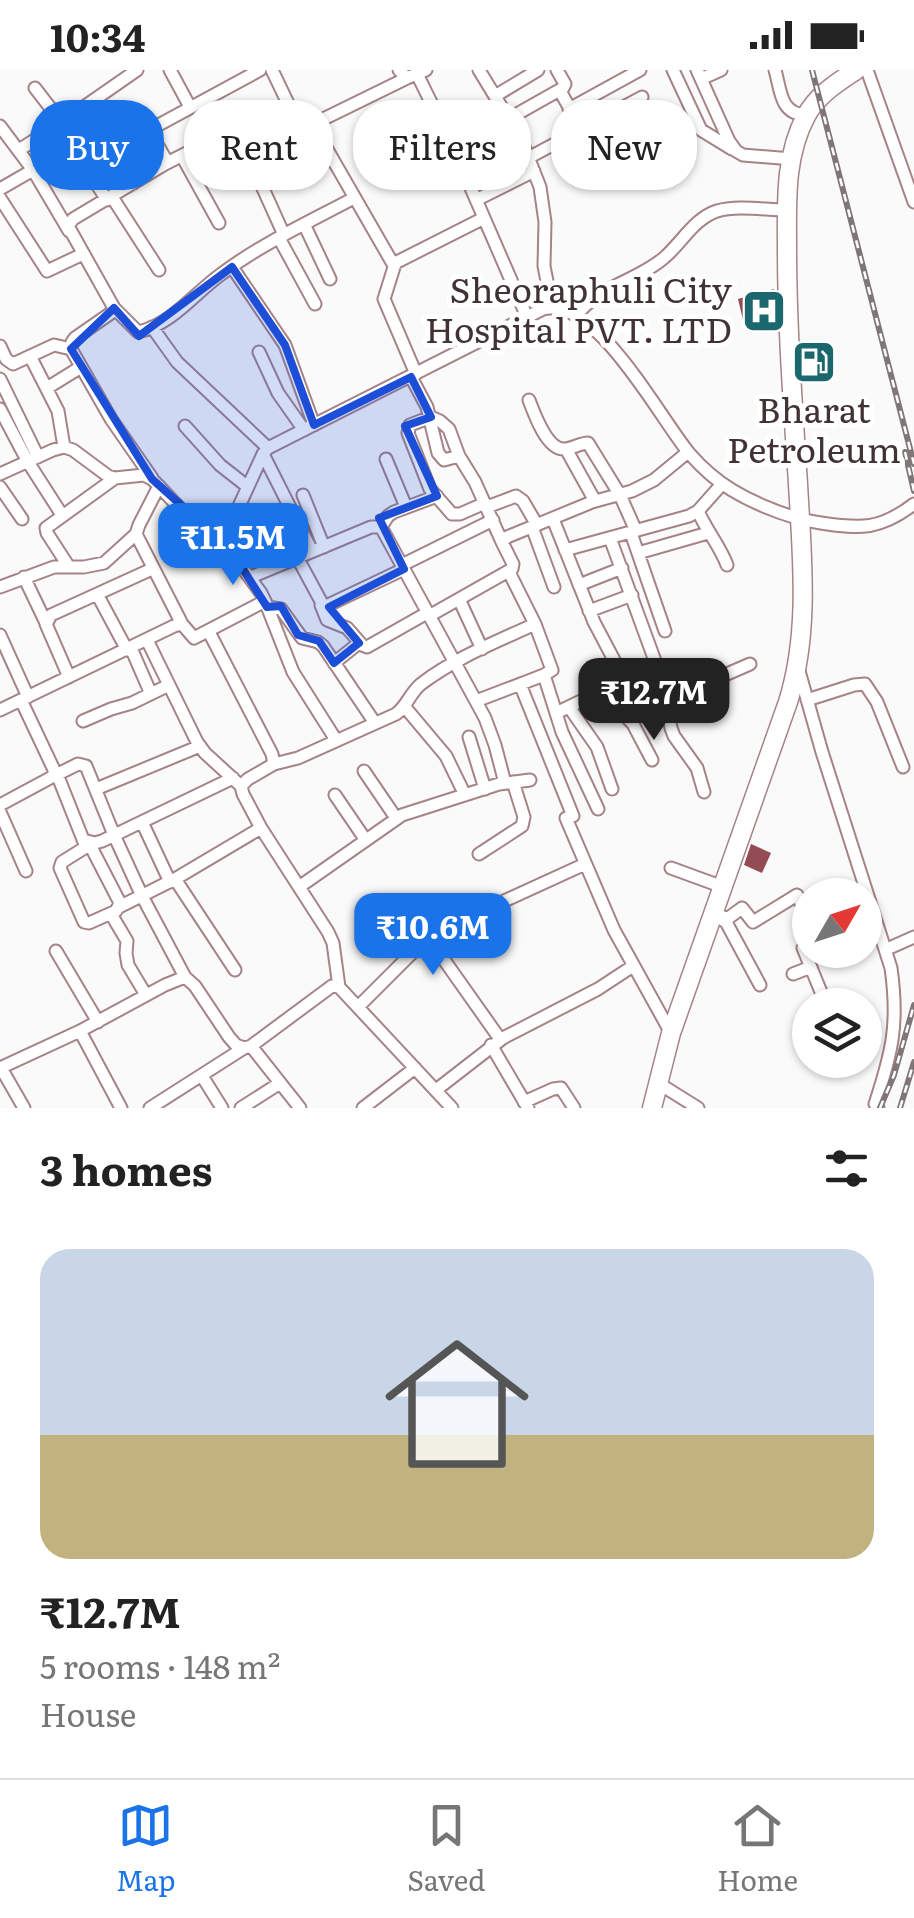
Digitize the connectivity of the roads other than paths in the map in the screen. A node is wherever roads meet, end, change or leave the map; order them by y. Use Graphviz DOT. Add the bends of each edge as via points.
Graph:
graph roads {
  1 [pos="170,70"];
  2 [pos="260,70"];
  3 [pos="272,70"];
  4 [pos="479,70"];
  5 [pos="538,70"];
  6 [pos="557,70"];
  7 [pos="640,70"];
  8 [pos="673,70"];
  9 [pos="721,70"];
  10 [pos="775,70"];
  11 [pos="856,70"];
  12 [pos="867,70"];
  13 [pos="132,72"];
  14 [pos="412,73"];
  15 [pos="244,74"];
  16 [pos="699,74"];
  17 [pos="35,88"];
  18 [pos="560,91"];
  19 [pos="495,96"];
  20 [pos="642,97"];
  21 [pos="43,100"];
  22 [pos="94,100"];
  23 [pos="186,100"];
  24 [pos="201,100"];
  25 [pos="286,100"];
  26 [pos="427,100"];
  27 [pos="498,100"];
  28 [pos="565,100"];
  29 [pos="586,100"];
  30 [pos="637,100"];
  31 [pos="531,108"];
  32 [pos="184,110"];
  33 [pos="333,114"];
  34 [pos="806,115"];
  35 [pos="0,126"];
  36 [pos="30,143"];
  37 [pos="19,150"];
  38 [pos="736,151"];
  39 [pos="182,156"];
  40 [pos="792,159"];
  41 [pos="531,160"];
  42 [pos="165,164"];
  43 [pos="333,165"];
  44 [pos="30,166"];
  45 [pos="534,171"];
  46 [pos="30,172"];
  47 [pos="0,189"];
  48 [pos="45,190"];
  49 [pos="103,190"];
  50 [pos="123,190"];
  51 [pos="263,190"];
  52 [pos="472,190"];
  53 [pos="0,198"];
  54 [pos="354,198"];
  55 [pos="109,199"];
  56 [pos="476,200"];
  57 [pos="914,202"];
  58 [pos="786,210"];
  59 [pos="484,218"];
  60 [pos="219,223"];
  61 [pos="304,224"];
  62 [pos="70,231"];
  63 [pos="281,236"];
  64 [pos="83,254"];
  65 [pos="395,264"];
  66 [pos="232,267"];
  67 [pos="159,270"];
  68 [pos="330,279"];
  69 [pos="315,304"];
  70 [pos="552,307"];
  71 [pos="114,308"];
  72 [pos="576,316"];
  73 [pos="527,317"];
  74 [pos="152,327"];
  75 [pos="0,346"];
  76 [pos="72,350"];
  77 [pos="259,352"];
  78 [pos="30,356"];
  79 [pos="80,367"];
  80 [pos="414,376"];
  81 [pos="0,379"];
  82 [pos="46,388"];
  83 [pos="528,400"];
  84 [pos="0,409"];
  85 [pos="430,417"];
  86 [pos="185,426"];
  87 [pos="309,427"];
  88 [pos="64,447"];
  89 [pos="566,449"];
  90 [pos="265,451"];
  91 [pos="688,452"];
  92 [pos="459,456"];
  93 [pos="0,459"];
  94 [pos="33,459"];
  95 [pos="386,459"];
  96 [pos="3,472"];
  97 [pos="115,478"];
  98 [pos="156,482"];
  99 [pos="722,484"];
  100 [pos="0,487"];
  101 [pos="248,487"];
  102 [pos="303,495"];
  103 [pos="620,495"];
  104 [pos="437,496"];
  105 [pos="595,501"];
  106 [pos="914,504"];
  107 [pos="486,505"];
  108 [pos="406,507"];
  109 [pos="698,511"];
  110 [pos="62,515"];
  111 [pos="22,518"];
  112 [pos="553,519"];
  113 [pos="493,520"];
  114 [pos="800,520"];
  115 [pos="534,526"];
  116 [pos="381,527"];
  117 [pos="634,532"];
  118 [pos="708,533"];
  119 [pos="136,534"];
  120 [pos="610,538"];
  121 [pos="223,541"];
  122 [pos="502,542"];
  123 [pos="318,549"];
  124 [pos="565,550"];
  125 [pos="638,553"];
  126 [pos="298,557"];
  127 [pos="727,565"];
  128 [pos="69,567"];
  129 [pos="403,567"];
  130 [pos="622,568"];
  131 [pos="152,569"];
  132 [pos="509,572"];
  133 [pos="24,578"];
  134 [pos="250,578"];
  135 [pos="579,585"];
  136 [pos="0,586"];
  137 [pos="554,588"];
  138 [pos="96,594"];
  139 [pos="632,595"];
  140 [pos="459,599"];
  141 [pos="266,604"];
  142 [pos="321,605"];
  143 [pos="590,611"];
  144 [pos="428,614"];
  145 [pos="46,624"];
  146 [pos="182,624"];
  147 [pos="535,624"];
  148 [pos="209,632"];
  149 [pos="665,632"];
  150 [pos="0,635"];
  151 [pos="147,640"];
  152 [pos="360,643"];
  153 [pos="482,648"];
  154 [pos="129,649"];
  155 [pos="454,662"];
  156 [pos="334,663"];
  157 [pos="750,664"];
  158 [pos="798,667"];
  159 [pos="544,676"];
  160 [pos="70,677"];
  161 [pos="624,680"];
  162 [pos="662,680"];
  163 [pos="520,684"];
  164 [pos="169,685"];
  165 [pos="602,692"];
  166 [pos="151,694"];
  167 [pos="25,698"];
  168 [pos="807,700"];
  169 [pos="476,701"];
  170 [pos="404,706"];
  171 [pos="569,707"];
  172 [pos="0,710"];
  173 [pos="556,713"];
  174 [pos="82,722"];
  175 [pos="375,723"];
  176 [pos="469,736"];
  177 [pos="336,740"];
  178 [pos="200,746"];
  179 [pos="652,760"];
  180 [pos="274,764"];
  181 [pos="903,768"];
  182 [pos="364,772"];
  183 [pos="55,776"];
  184 [pos="530,780"];
  185 [pos="237,782"];
  186 [pos="508,783"];
  187 [pos="485,789"];
  188 [pos="612,789"];
  189 [pos="96,790"];
  190 [pos="704,792"];
  191 [pos="335,795"];
  192 [pos="465,795"];
  193 [pos="598,808"];
  194 [pos="0,809"];
  195 [pos="396,818"];
  196 [pos="142,822"];
  197 [pos="262,828"];
  198 [pos="114,835"];
  199 [pos="366,840"];
  200 [pos="86,841"];
  201 [pos="479,854"];
  202 [pos="585,864"];
  203 [pos="671,868"];
  204 [pos="26,870"];
  205 [pos="863,878"];
  206 [pos="172,881"];
  207 [pos="299,887"];
  208 [pos="723,888"];
  209 [pos="142,896"];
  210 [pos="792,899"];
  211 [pos="504,901"];
  212 [pos="115,911"];
  213 [pos="713,913"];
  214 [pos="882,936"];
  215 [pos="914,937"];
  216 [pos="886,949"];
  217 [pos="56,951"];
  218 [pos="633,966"];
  219 [pos="808,968"];
  220 [pos="235,970"];
  221 [pos="793,974"];
  222 [pos="185,977"];
  223 [pos="760,985"];
  224 [pos="339,987"];
  225 [pos="146,996"];
  226 [pos="358,1007"];
  227 [pos="98,1022"];
  228 [pos="80,1031"];
  229 [pos="671,1033"];
  230 [pos="496,1042"];
  231 [pos="248,1047"];
  232 [pos="1,1068"];
  233 [pos="416,1068"];
  234 [pos="202,1076"];
  235 [pos="280,1083"];
  236 [pos="658,1083"];
  237 [pos="436,1090"];
  238 [pos="526,1105"];
  239 [pos="875,1107"];
  240 [pos="24,1108"];
  241 [pos="122,1108"];
  242 [pos="150,1108"];
  243 [pos="222,1108"];
  244 [pos="242,1108"];
  245 [pos="300,1108"];
  246 [pos="363,1108"];
  247 [pos="452,1108"];
  248 [pos="574,1108"];
  249 [pos="652,1108"];
  250 [pos="698,1108"];
  1 -- 23 [label="street"];
  2 -- 15 [label="street"];
  3 -- 25 [label="street"];
  4 -- 19 [label="street"];
  5 -- 19 [label="street"];
  6 -- 18 [label="street"];
  7 -- 29 [label="street"];
  8 -- 38 [label="street" via="702,130"];
  9 -- 16 [label="street"];
  10 -- 34 [label="street" via="786,106"];
  11 -- 34 [label="main road"];
  12 -- 57 [label="street"];
  13 -- 22 [label="street"];
  14 -- 26 [label="street"];
  14 -- 33 [label="street"];
  15 -- 24 [label="street"];
  16 -- 38 [label="street"];
  17 -- 21 [label="street"];
  18 -- 28 [label="street"];
  18 -- 31 [label="street"];
  19 -- 27 [label="street"];
  20 -- 30 [label="street"];
  32 -- 42 [label="street" via="153,128"];
  34 -- 40 [label="main road"];
  35 -- 37 [label="street"];
  36 -- 37 [label="street"];
  37 -- 44 [label="street"];
  38 -- 40 [label="street"];
  39 -- 42 [label="street"];
  39 -- 60 [label="street"];
  40 -- 58 [label="main road"];
  41 -- 45 [label="street"];
  43 -- 54 [label="street"];
  45 -- 56 [label="street"];
  45 -- 70 [label="street"];
  46 -- 47 [label="street"];
  48 -- 62 [label="street"];
  49 -- 55 [label="street"];
  50 -- 55 [label="street"];
  51 -- 63 [label="street"];
  52 -- 56 [label="street"];
  53 -- 64 [label="street" via="47,271"];
  54 -- 61 [label="street"];
  54 -- 65 [label="street"];
  55 -- 62 [label="street" via="73,220"];
  55 -- 67 [label="street"];
  56 -- 59 [label="street"];
  58 -- 72 [label="street" via="716,212 664,258 593,298"];
  58 -- 114 [label="main road"];
  59 -- 65 [label="street"];
  59 -- 73 [label="street"];
  61 -- 63 [label="street"];
  61 -- 68 [label="street"];
  62 -- 64 [label="street"];
  63 -- 66 [label="street"];
  63 -- 69 [label="street"];
  64 -- 71 [label="street"];
  65 -- 80 [label="street" via="384,299"];
  66 -- 74 [label="street"];
  66 -- 87 [label="street" via="284,345"];
  70 -- 72 [label="street"];
  70 -- 73 [label="street"];
  71 -- 74 [label="street" via="138,332"];
  71 -- 76 [label="street" via="75,338"];
  72 -- 91 [label="street" via="614,349"];
  73 -- 80 [label="street"];
  74 -- 90 [label="street"];
  75 -- 78 [label="street" via="12,364"];
  76 -- 78 [label="street" via="54,345"];
  76 -- 79 [label="street"];
  77 -- 87 [label="street" via="278,393"];
  78 -- 82 [label="street"];
  79 -- 82 [label="street"];
  79 -- 98 [label="street"];
  80 -- 85 [label="street"];
  80 -- 87 [label="street"];
  81 -- 94 [label="street"];
  82 -- 88 [label="street" via="61,419"];
  83 -- 89 [label="street" via="549,440"];
  84 -- 94 [label="street"];
  85 -- 92 [label="street" via="449,429"];
  85 -- 92 [label="street" via="441,457"];
  85 -- 104 [label="street" via="410,425 408,433"];
  86 -- 101 [label="street"];
  87 -- 90 [label="street"];
  88 -- 94 [label="street"];
  88 -- 97 [label="street"];
  89 -- 103 [label="street" via="588,442"];
  89 -- 105 [label="street"];
  90 -- 101 [label="street"];
  90 -- 123 [label="street"];
  91 -- 99 [label="street"];
  91 -- 103 [label="street" via="654,480"];
  92 -- 107 [label="street"];
  93 -- 96 [label="street"];
  94 -- 96 [label="street"];
  94 -- 110 [label="street"];
  95 -- 108 [label="street"];
  97 -- 98 [label="street" via="144,475"];
  97 -- 110 [label="street"];
  98 -- 119 [label="street"];
  98 -- 121 [label="street" via="194,523"];
  99 -- 109 [label="street"];
  99 -- 114 [label="street"];
  100 -- 111 [label="street"];
  101 -- 121 [label="street"];
  102 -- 123 [label="street"];
  103 -- 105 [label="street"];
  103 -- 117 [label="street"];
  104 -- 107 [label="street" via="456,516"];
  104 -- 108 [label="street"];
  105 -- 112 [label="street"];
  106 -- 114 [label="street" via="896,518 864,526"];
  107 -- 113 [label="street"];
  107 -- 115 [label="street" via="516,496"];
  108 -- 116 [label="street"];
  109 -- 117 [label="street"];
  109 -- 118 [label="street"];
  110 -- 128 [label="street" via="46,533"];
  112 -- 115 [label="street"];
  112 -- 124 [label="street"];
  113 -- 122 [label="street"];
  113 -- 129 [label="street"];
  114 -- 158 [label="main road"];
  115 -- 122 [label="street"];
  115 -- 137 [label="street"];
  116 -- 123 [label="street"];
  116 -- 129 [label="street"];
  117 -- 120 [label="street"];
  117 -- 125 [label="street"];
  118 -- 125 [label="street"];
  118 -- 127 [label="street"];
  119 -- 128 [label="street" via="104,563"];
  119 -- 131 [label="street"];
  120 -- 124 [label="street"];
  120 -- 130 [label="street"];
  121 -- 134 [label="street"];
  122 -- 132 [label="street" via="513,564"];
  123 -- 126 [label="street"];
  124 -- 135 [label="street"];
  125 -- 149 [label="street"];
  126 -- 134 [label="street"];
  126 -- 142 [label="street"];
  128 -- 133 [label="street"];
  129 -- 142 [label="street"];
  129 -- 144 [label="street"];
  130 -- 135 [label="street"];
  130 -- 139 [label="street"];
  131 -- 138 [label="street"];
  131 -- 146 [label="street"];
  132 -- 140 [label="street"];
  132 -- 147 [label="street"];
  133 -- 136 [label="street"];
  133 -- 145 [label="street"];
  134 -- 141 [label="street"];
  135 -- 143 [label="street"];
  138 -- 145 [label="street" via="51,614"];
  138 -- 154 [label="street"];
  139 -- 143 [label="street"];
  139 -- 162 [label="street"];
  140 -- 144 [label="street"];
  140 -- 153 [label="street"];
  141 -- 148 [label="street"];
  141 -- 156 [label="street" via="281,608 298,634 318,642"];
  141 -- 177 [label="street" via="293,672"];
  142 -- 152 [label="street" via="328,620 348,628"];
  143 -- 161 [label="street"];
  144 -- 152 [label="street" via="372,646"];
  144 -- 155 [label="street"];
  145 -- 160 [label="street"];
  146 -- 148 [label="street" via="194,638"];
  146 -- 151 [label="street"];
  147 -- 153 [label="street"];
  147 -- 159 [label="street" via="552,666"];
  148 -- 180 [label="street"];
  150 -- 167 [label="street"];
  151 -- 154 [label="street"];
  151 -- 164 [label="street"];
  152 -- 156 [label="street"];
  153 -- 155 [label="street"];
  154 -- 160 [label="street"];
  154 -- 166 [label="street"];
  155 -- 169 [label="street"];
  155 -- 170 [label="street" via="412,692"];
  156 -- 175 [label="street"];
  157 -- 162 [label="street" via="704,684"];
  158 -- 168 [label="street"];
  158 -- 208 [label="main road"];
  159 -- 163 [label="street"];
  159 -- 173 [label="street"];
  160 -- 167 [label="street"];
  161 -- 162 [label="street"];
  161 -- 165 [label="street"];
  162 -- 190 [label="street" via="670,728 697,768"];
  163 -- 169 [label="street"];
  163 -- 202 [label="street" via="573,816 566,818"];
  164 -- 166 [label="street"];
  164 -- 178 [label="street"];
  165 -- 171 [label="street"];
  165 -- 179 [label="street" via="633,724"];
  166 -- 174 [label="street"];
  167 -- 172 [label="street"];
  167 -- 183 [label="street"];
  168 -- 181 [label="street" via="865,684"];
  168 -- 205 [label="street"];
  169 -- 186 [label="street"];
  170 -- 175 [label="street"];
  170 -- 192 [label="street" via="446,756"];
  171 -- 173 [label="street"];
  171 -- 188 [label="street" via="596,746"];
  173 -- 193 [label="street"];
  175 -- 177 [label="street"];
  176 -- 187 [label="street"];
  177 -- 180 [label="street"];
  178 -- 185 [label="street"];
  178 -- 189 [label="street"];
  180 -- 185 [label="street"];
  182 -- 195 [label="street"];
  183 -- 189 [label="street" via="82,764"];
  183 -- 194 [label="street"];
  183 -- 200 [label="street"];
  184 -- 186 [label="street"];
  185 -- 196 [label="street"];
  185 -- 197 [label="street"];
  186 -- 187 [label="street"];
  186 -- 201 [label="street" via="524,821"];
  187 -- 192 [label="street"];
  189 -- 198 [label="street"];
  191 -- 199 [label="street"];
  192 -- 195 [label="street"];
  194 -- 204 [label="street"];
  195 -- 199 [label="street"];
  196 -- 198 [label="street"];
  196 -- 206 [label="street"];
  197 -- 206 [label="street"];
  197 -- 207 [label="street"];
  198 -- 200 [label="street"];
  198 -- 209 [label="street"];
  199 -- 207 [label="street"];
  200 -- 212 [label="street" via="118,898"];
  200 -- 212 [label="street" via="60,868 84,922"];
  202 -- 211 [label="street"];
  202 -- 218 [label="street"];
  203 -- 208 [label="street"];
  206 -- 209 [label="street"];
  206 -- 220 [label="street"];
  207 -- 224 [label="street" via="328,932"];
  208 -- 213 [label="main road"];
  209 -- 212 [label="street"];
  209 -- 222 [label="street"];
  210 -- 213 [label="street" via="753,922 742,908 728,919"];
  212 -- 225 [label="street" via="128,966"];
  213 -- 223 [label="street" via="726,922"];
  213 -- 229 [label="main road"];
  214 -- 216 [label="street"];
  215 -- 216 [label="street"];
  216 -- 239 [label="street" via="894,1034"];
  217 -- 227 [label="street"];
  218 -- 229 [label="street"];
  218 -- 230 [label="street"];
  219 -- 221 [label="street"];
  222 -- 225 [label="street"];
  222 -- 231 [label="street" via="236,1045"];
  224 -- 226 [label="street"];
  224 -- 231 [label="street" via="323,990"];
  225 -- 227 [label="street"];
  226 -- 230 [label="street" via="430,940"];
  226 -- 233 [label="street"];
  227 -- 228 [label="street"];
  228 -- 232 [label="street"];
  228 -- 241 [label="street"];
  229 -- 236 [label="main road"];
  230 -- 237 [label="street"];
  230 -- 238 [label="street"];
  231 -- 234 [label="street"];
  231 -- 235 [label="street"];
  232 -- 240 [label="street"];
  233 -- 237 [label="street"];
  233 -- 246 [label="street"];
  234 -- 242 [label="street"];
  234 -- 243 [label="street"];
  235 -- 244 [label="street"];
  235 -- 245 [label="street"];
  236 -- 249 [label="main road"];
  236 -- 250 [label="street"];
  237 -- 247 [label="street"];
  238 -- 248 [label="street" via="561,1088"];
}
